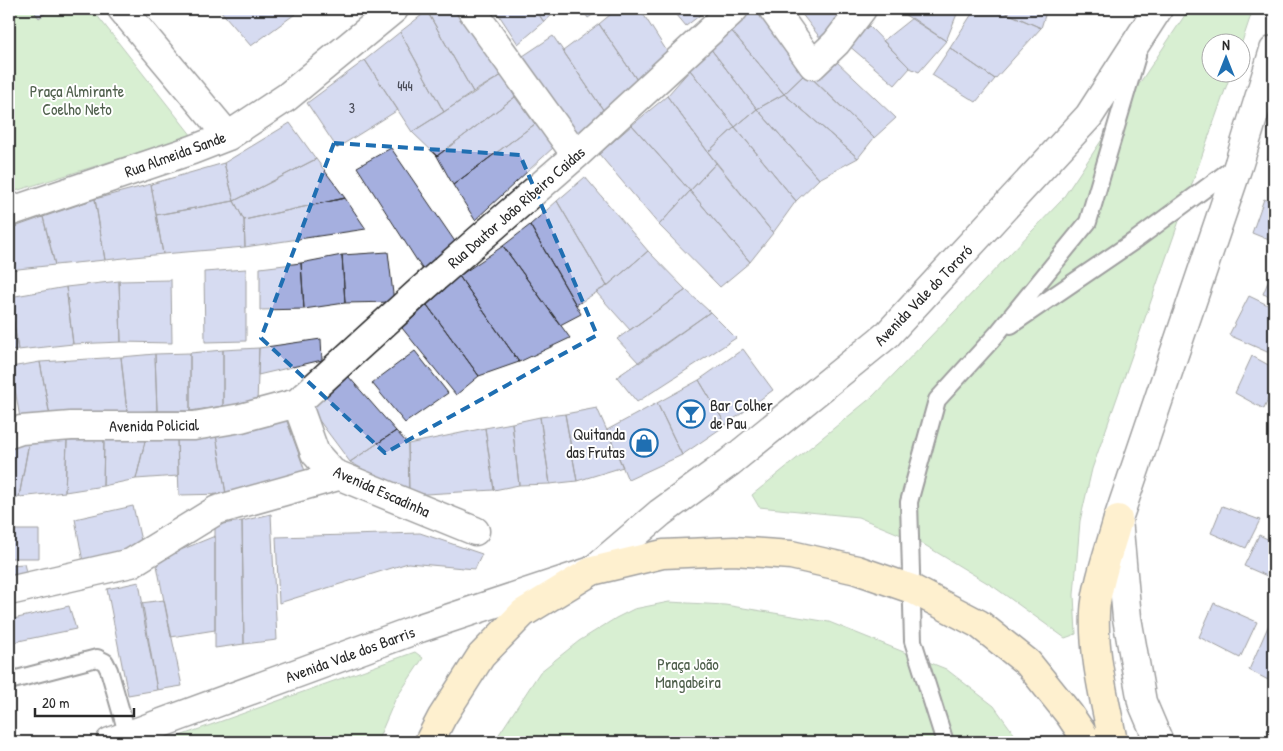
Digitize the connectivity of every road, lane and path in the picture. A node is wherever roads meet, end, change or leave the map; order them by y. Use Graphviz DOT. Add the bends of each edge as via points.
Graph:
graph roads {
  1 [pos="122,9"];
  2 [pos="394,9"];
  3 [pos="471,9"];
  4 [pos="734,9"];
  5 [pos="774,9"];
  6 [pos="862,9"];
  7 [pos="1158,9"];
  8 [pos="1148,21"];
  9 [pos="1274,50"];
  10 [pos="228,136"];
  11 [pos="576,155"];
  12 [pos="1239,163"];
  13 [pos="9,212"];
  14 [pos="996,335"];
  15 [pos="297,403"];
  16 [pos="9,434"];
  17 [pos="338,476"];
  18 [pos="1118,519"];
  19 [pos="475,531"];
  20 [pos="592,571"];
  21 [pos="912,589"];
  22 [pos="9,590"];
  23 [pos="9,681"];
  24 [pos="119,739"];
  25 [pos="429,742"];
  26 [pos="945,742"];
  27 [pos="1088,742"];
  28 [pos="1113,742"];
  29 [pos="1159,742"];
  1 -- 10 [label="street"];
  2 -- 10 [label="street, Rua Almeida Sande" via="287,97"];
  3 -- 11 [label="street"];
  4 -- 11 [label="street, Rua Doutor João Ribeiro Caidas"];
  5 -- 6 [label="street" via="813,65 836,43"];
  7 -- 8 [label="street, Avenida Vale do Tororó"];
  8 -- 14 [label="lane" via="1088,222"];
  8 -- 20 [label="street, Avenida Vale do Tororó" via="1089,116 888,334 730,462 660,513"];
  9 -- 12 [label="street"];
  10 -- 13 [label="street, Rua Almeida Sande"];
  11 -- 15 [label="street, Rua Doutor João Ribeiro Caidas"];
  12 -- 14 [label="lane" via="1137,239"];
  12 -- 18 [label="street"];
  14 -- 21 [label="lane" via="937,400 909,502"];
  15 -- 16 [label="street, Avenida Policial" via="194,426 71,426"];
  15 -- 17 [label="street, Avenida Escadinha" via="315,453"];
  17 -- 19 [label="street, Avenida Escadinha"];
  17 -- 22 [label="street" via="217,510 131,563"];
  18 -- 28 [label="main road" via="1095,611 1097,654"];
  18 -- 29 [label="street" via="1126,618 1142,702"];
  20 -- 21 [label="main road" via="663,554 734,551 801,558 857,570"];
  20 -- 24 [label="street, Avenida Vale dos Barris" via="420,628"];
  20 -- 25 [label="main road" via="523,613 481,656"];
  21 -- 26 [label="lane" via="913,641"];
  21 -- 27 [label="main road" via="979,624 1028,663"];
  23 -- 24 [label="lane" via="97,658 105,662 109,670"];
}
